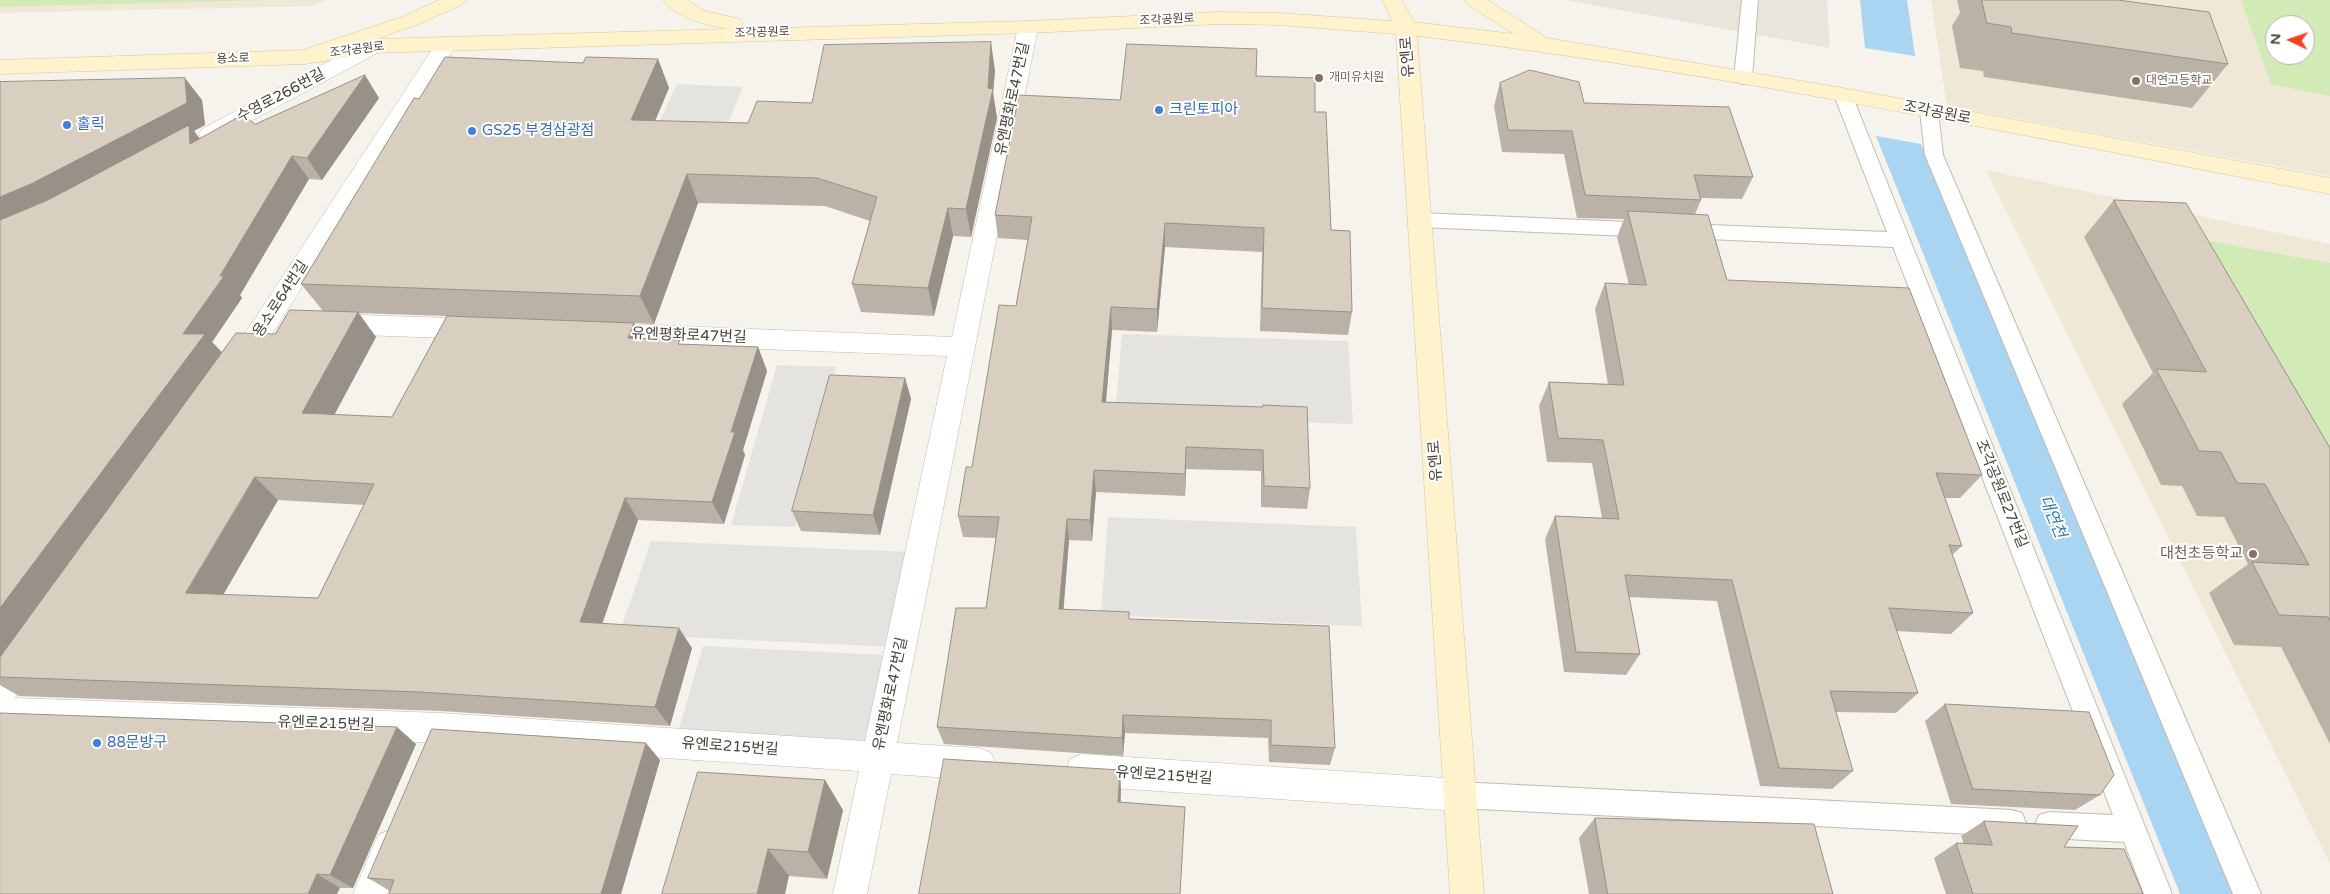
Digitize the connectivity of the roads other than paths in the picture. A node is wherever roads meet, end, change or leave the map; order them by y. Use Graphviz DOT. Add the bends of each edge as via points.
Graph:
graph roads {
  1 [pos="456,0"];
  2 [pos="673,0"];
  3 [pos="1285,0"];
  4 [pos="1392,0"];
  5 [pos="1474,0"];
  6 [pos="1750,0"];
  7 [pos="1220,18"];
  8 [pos="1028,26"];
  9 [pos="1406,28"];
  10 [pos="774,33"];
  11 [pos="446,44"];
  12 [pos="1544,44"];
  13 [pos="374,46"];
  14 [pos="305,57"];
  15 [pos="0,67"];
  16 [pos="1743,78"];
  17 [pos="1843,95"];
  18 [pos="1929,111"];
  19 [pos="192,144"];
  20 [pos="2330,186"];
  21 [pos="1420,220"];
  22 [pos="1900,240"];
  23 [pos="267,321"];
  24 [pos="506,330"];
  25 [pos="575,332"];
  26 [pos="962,347"];
  27 [pos="221,386"];
  28 [pos="41,636"];
  29 [pos="0,693"];
  30 [pos="0,712"];
  31 [pos="878,757"];
  32 [pos="1006,766"];
  33 [pos="1056,769"];
  34 [pos="1459,795"];
  35 [pos="401,820"];
  36 [pos="2132,829"];
  37 [pos="370,894"];
  38 [pos="850,894"];
  39 [pos="1467,894"];
  40 [pos="2158,894"];
  41 [pos="2247,894"];
  1 -- 14 [label="main road, 용소로" via="412,20"];
  2 -- 10 [label="main road" via="698,16"];
  3 -- 7 [label="main road"];
  4 -- 9 [label="main road"];
  5 -- 12 [label="main road"];
  6 -- 16 [label="lane"];
  7 -- 8 [label="main road, 조각공원로"];
  7 -- 9 [label="main road, 조각공원로"];
  8 -- 10 [label="main road, 조각공원로"];
  8 -- 26 [label="street, 유엔평화로47번길"];
  9 -- 12 [label="main road, 조각공원로"];
  9 -- 21 [label="main road, 유엔로"];
  10 -- 11 [label="main road, 조각공원로"];
  11 -- 13 [label="main road, 조각공원로"];
  11 -- 23 [label="street, 용소로64번길"];
  12 -- 16 [label="main road, 조각공원로"];
  13 -- 14 [label="main road, 조각공원로"];
  13 -- 19 [label="street, 수영로266번길"];
  14 -- 15 [label="main road, 용소로"];
  16 -- 17 [label="main road, 조각공원로"];
  17 -- 18 [label="main road, 조각공원로"];
  17 -- 22 [label="lane, 조각공원로27번길"];
  18 -- 20 [label="main road, 조각공원로"];
  18 -- 41 [label="lane" via="1934,155"];
  21 -- 22 [label="lane"];
  21 -- 34 [label="main road, 유엔로"];
  22 -- 36 [label="lane, 조각공원로27번길"];
  23 -- 24 [label="street"];
  23 -- 27 [label="street, 용소로64번길"];
  25 -- 26 [label="street, 유엔평화로47번길"];
  26 -- 31 [label="street, 유엔평화로47번길"];
  28 -- 29 [label="street"];
  30 -- 31 [label="street, 유엔로215번길" via="435,742"];
  31 -- 32 [label="street, 유엔로215번길"];
  31 -- 38 [label="street, 유엔평화로47번길"];
  33 -- 34 [label="street, 유엔로215번길"];
  34 -- 36 [label="lane"];
  34 -- 39 [label="main road, 유엔로"];
  35 -- 37 [label="street"];
  36 -- 40 [label="lane, 조각공원로27번길"];
}
